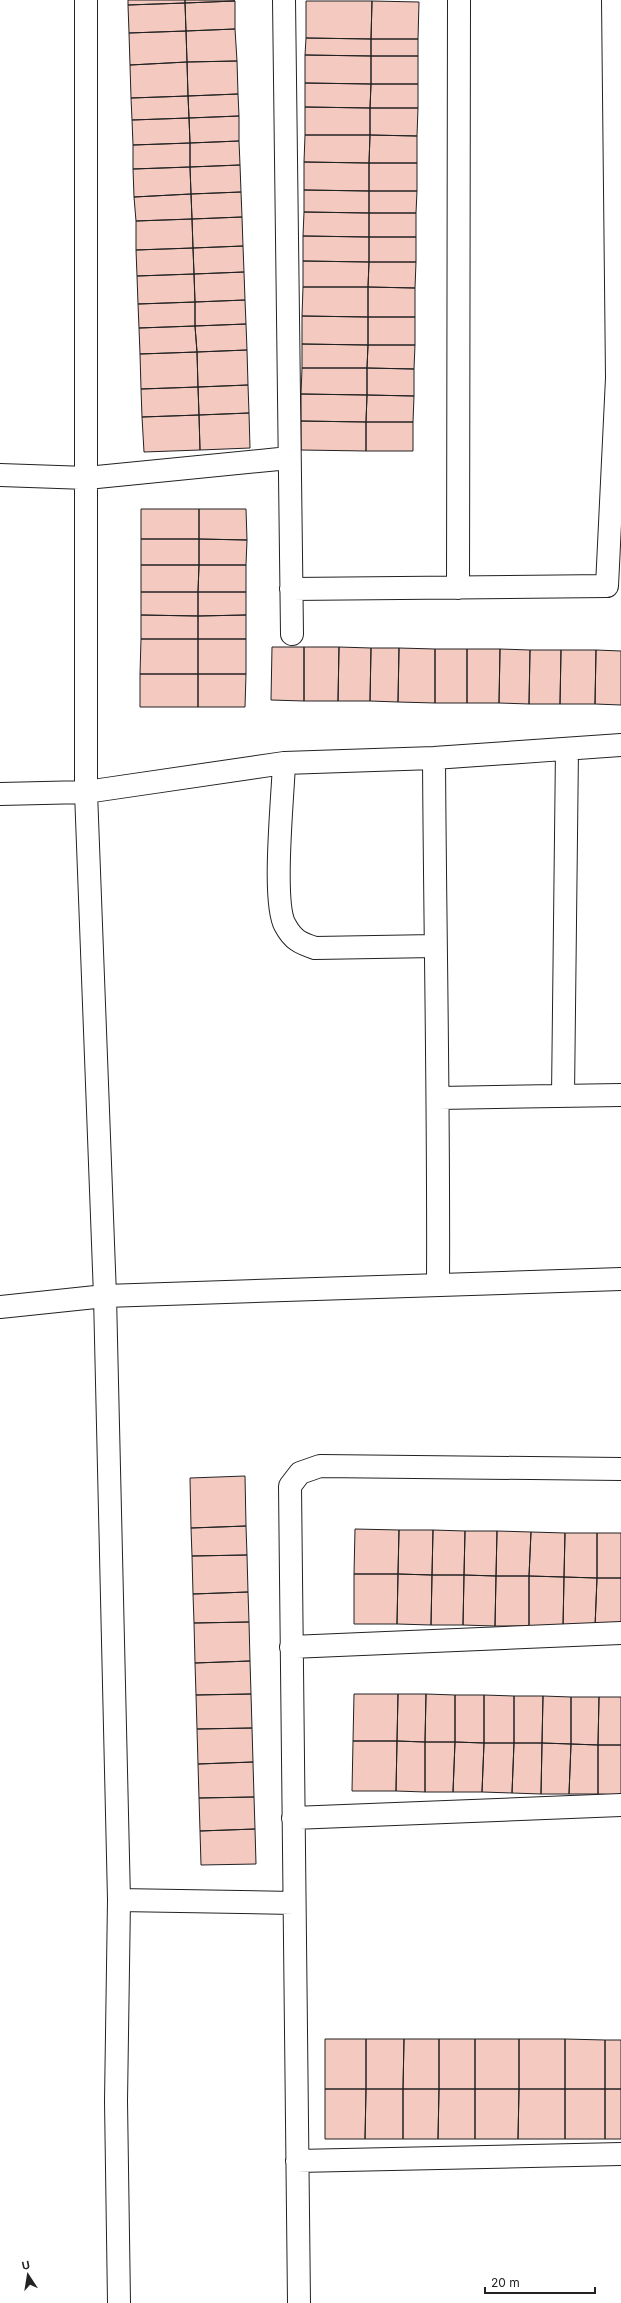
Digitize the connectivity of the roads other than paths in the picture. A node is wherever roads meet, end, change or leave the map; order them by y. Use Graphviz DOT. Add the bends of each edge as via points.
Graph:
graph roads {
  1 [pos="86,0"];
  2 [pos="284,0"];
  3 [pos="459,0"];
  4 [pos="613,0"];
  5 [pos="289,458"];
  6 [pos="0,475"];
  7 [pos="87,478"];
  8 [pos="614,586"];
  9 [pos="458,588"];
  10 [pos="292,590"];
  11 [pos="292,634"];
  12 [pos="621,746"];
  13 [pos="567,749"];
  14 [pos="434,758"];
  15 [pos="284,763"];
  16 [pos="86,792"];
  17 [pos="0,794"];
  18 [pos="435,946"];
  19 [pos="621,1095"];
  20 [pos="563,1096"];
  21 [pos="439,1098"];
  22 [pos="621,1279"];
  23 [pos="438,1284"];
  24 [pos="105,1296"];
  25 [pos="0,1307"];
  26 [pos="621,1469"];
  27 [pos="621,1632"];
  28 [pos="291,1647"];
  29 [pos="621,1805"];
  30 [pos="293,1818"];
  31 [pos="119,1900"];
  32 [pos="294,1903"];
  33 [pos="621,2154"];
  34 [pos="297,2161"];
  35 [pos="119,2303"];
  36 [pos="299,2303"];
  1 -- 7 [label="street"];
  2 -- 5 [label="street"];
  3 -- 9 [label="street"];
  4 -- 8 [label="street" via="617,378"];
  5 -- 7 [label="street"];
  5 -- 10 [label="street"];
  6 -- 7 [label="street"];
  7 -- 16 [label="street"];
  8 -- 9 [label="street"];
  9 -- 10 [label="street"];
  10 -- 11 [label="street"];
  12 -- 13 [label="street"];
  13 -- 14 [label="street"];
  13 -- 20 [label="street"];
  14 -- 15 [label="street"];
  14 -- 18 [label="street"];
  15 -- 16 [label="street"];
  15 -- 18 [label="street" via="278,897 284,924 297,942 315,948"];
  16 -- 17 [label="street"];
  16 -- 24 [label="street"];
  18 -- 21 [label="street"];
  19 -- 20 [label="street"];
  20 -- 21 [label="street"];
  21 -- 23 [label="street"];
  22 -- 23 [label="street"];
  23 -- 24 [label="street"];
  24 -- 25 [label="street"];
  24 -- 31 [label="street"];
  26 -- 28 [label="street" via="320,1466 300,1473 290,1486"];
  27 -- 28 [label="street"];
  28 -- 30 [label="street"];
  29 -- 30 [label="street"];
  30 -- 32 [label="street"];
  31 -- 32 [label="street"];
  31 -- 35 [label="street" via="116,2101"];
  32 -- 34 [label="street"];
  33 -- 34 [label="street"];
  34 -- 36 [label="street"];
}
